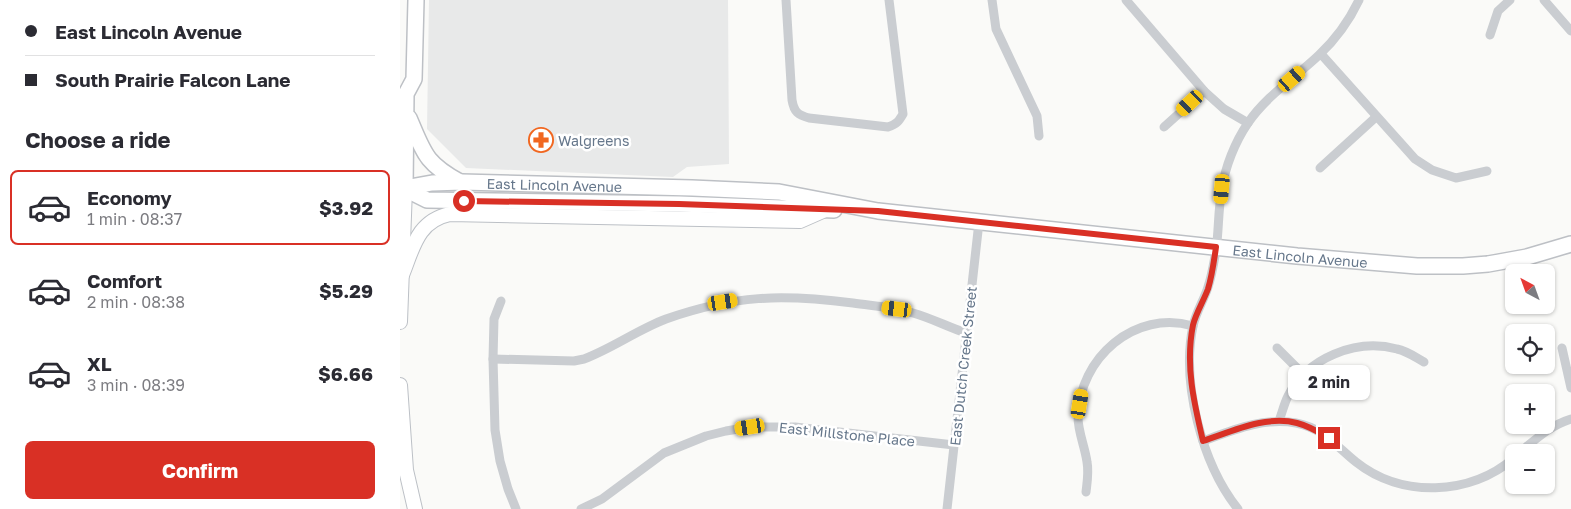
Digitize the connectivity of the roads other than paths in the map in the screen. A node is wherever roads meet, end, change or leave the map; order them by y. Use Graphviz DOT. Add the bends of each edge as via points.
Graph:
graph roads {
  1 [pos="416,0"];
  2 [pos="786,0"];
  3 [pos="889,0"];
  4 [pos="992,0"];
  5 [pos="1126,0"];
  6 [pos="1359,0"];
  7 [pos="1510,0"];
  8 [pos="1544,0"];
  9 [pos="1571,31"];
  10 [pos="1490,35"];
  11 [pos="1321,54"];
  12 [pos="403,89"];
  13 [pos="1204,90"];
  14 [pos="403,117"];
  15 [pos="1376,117"];
  16 [pos="1248,123"];
  17 [pos="1164,127"];
  18 [pos="1038,136"];
  19 [pos="1320,168"];
  20 [pos="1487,171"];
  21 [pos="462,182"];
  22 [pos="692,188"];
  23 [pos="403,189"];
  24 [pos="629,203"];
  25 [pos="825,210"];
  26 [pos="878,211"];
  27 [pos="979,222"];
  28 [pos="1571,244"];
  29 [pos="1216,247"];
  30 [pos="402,275"];
  31 [pos="501,301"];
  32 [pos="400,322"];
  33 [pos="1193,326"];
  34 [pos="966,333"];
  35 [pos="1277,348"];
  36 [pos="1562,348"];
  37 [pos="493,359"];
  38 [pos="1424,362"];
  39 [pos="1304,375"];
  40 [pos="400,385"];
  41 [pos="1571,388"];
  42 [pos="1571,419"];
  43 [pos="1279,421"];
  44 [pos="1203,441"];
  45 [pos="1529,444"];
  46 [pos="954,445"];
  47 [pos="1505,464"];
  48 [pos="1086,492"];
  49 [pos="415,509"];
  50 [pos="516,509"];
  51 [pos="581,509"];
  52 [pos="946,509"];
  53 [pos="1238,509"];
  1 -- 12 [label="main road" via="414,79"];
  2 -- 3 [label="street" via="794,108 798,115 888,127 900,121 903,114"];
  4 -- 18 [label="street" via="996,29 1037,116"];
  5 -- 13 [label="street"];
  6 -- 11 [label="street" via="1349,20"];
  7 -- 10 [label="street" via="1498,11"];
  8 -- 9 [label="street"];
  11 -- 15 [label="street"];
  11 -- 16 [label="street" via="1263,105"];
  12 -- 14 [label="main road"];
  13 -- 16 [label="street" via="1229,113"];
  13 -- 17 [label="street"];
  14 -- 21 [label="main road" via="431,162"];
  14 -- 23 [label="main road"];
  15 -- 19 [label="street"];
  15 -- 20 [label="street" via="1415,159 1432,170 1456,178"];
  16 -- 29 [label="street" via="1226,171"];
  21 -- 22 [label="main road, East Lincoln Avenue"];
  21 -- 23 [label="main road, East Lincoln Avenue"];
  22 -- 24 [label="main road" via="692,194 687,197 650,196"];
  22 -- 26 [label="main road, East Lincoln Avenue" via="778,192"];
  23 -- 24 [label="main road, East Lincoln Avenue" via="427,200"];
  23 -- 30 [label="main road"];
  24 -- 25 [label="main road, East Lincoln Avenue"];
  25 -- 26 [label="main road, East Lincoln Avenue"];
  25 -- 30 [label="main road" via="800,221 450,214 432,220 421,231"];
  26 -- 27 [label="main road, East Lincoln Avenue"];
  27 -- 29 [label="main road, East Lincoln Avenue"];
  27 -- 34 [label="street, East Dutch Creek Street"];
  28 -- 29 [label="main road, East Lincoln Avenue" via="1527,257 1454,266 1369,263"];
  29 -- 33 [label="street" via="1208,288"];
  30 -- 32 [label="main road"];
  31 -- 37 [label="street" via="494,319"];
  33 -- 44 [label="street" via="1190,378"];
  33 -- 48 [label="street" via="1180,322 1157,323 1133,331 1110,346 1092,368 1082,391 1078,416 1088,465"];
  34 -- 37 [label="street" via="897,309 816,298 751,298 715,304 664,320 584,359"];
  34 -- 46 [label="street, East Dutch Creek Street"];
  35 -- 39 [label="street"];
  36 -- 41 [label="street"];
  37 -- 50 [label="street" via="494,430 508,490"];
  38 -- 39 [label="street" via="1395,348 1363,346 1331,355"];
  39 -- 43 [label="street" via="1288,395"];
  40 -- 49 [label="main road" via="406,470"];
  42 -- 45 [label="street" via="1543,432"];
  43 -- 44 [label="street" via="1248,425"];
  43 -- 47 [label="street" via="1297,423 1314,430 1368,470 1400,485 1434,488 1470,482"];
  44 -- 53 [label="street" via="1216,475"];
  46 -- 51 [label="street, East Millstone Place" via="795,427 750,427 726,431 664,453 602,499"];
  46 -- 52 [label="street, East Dutch Creek Street"];
}
